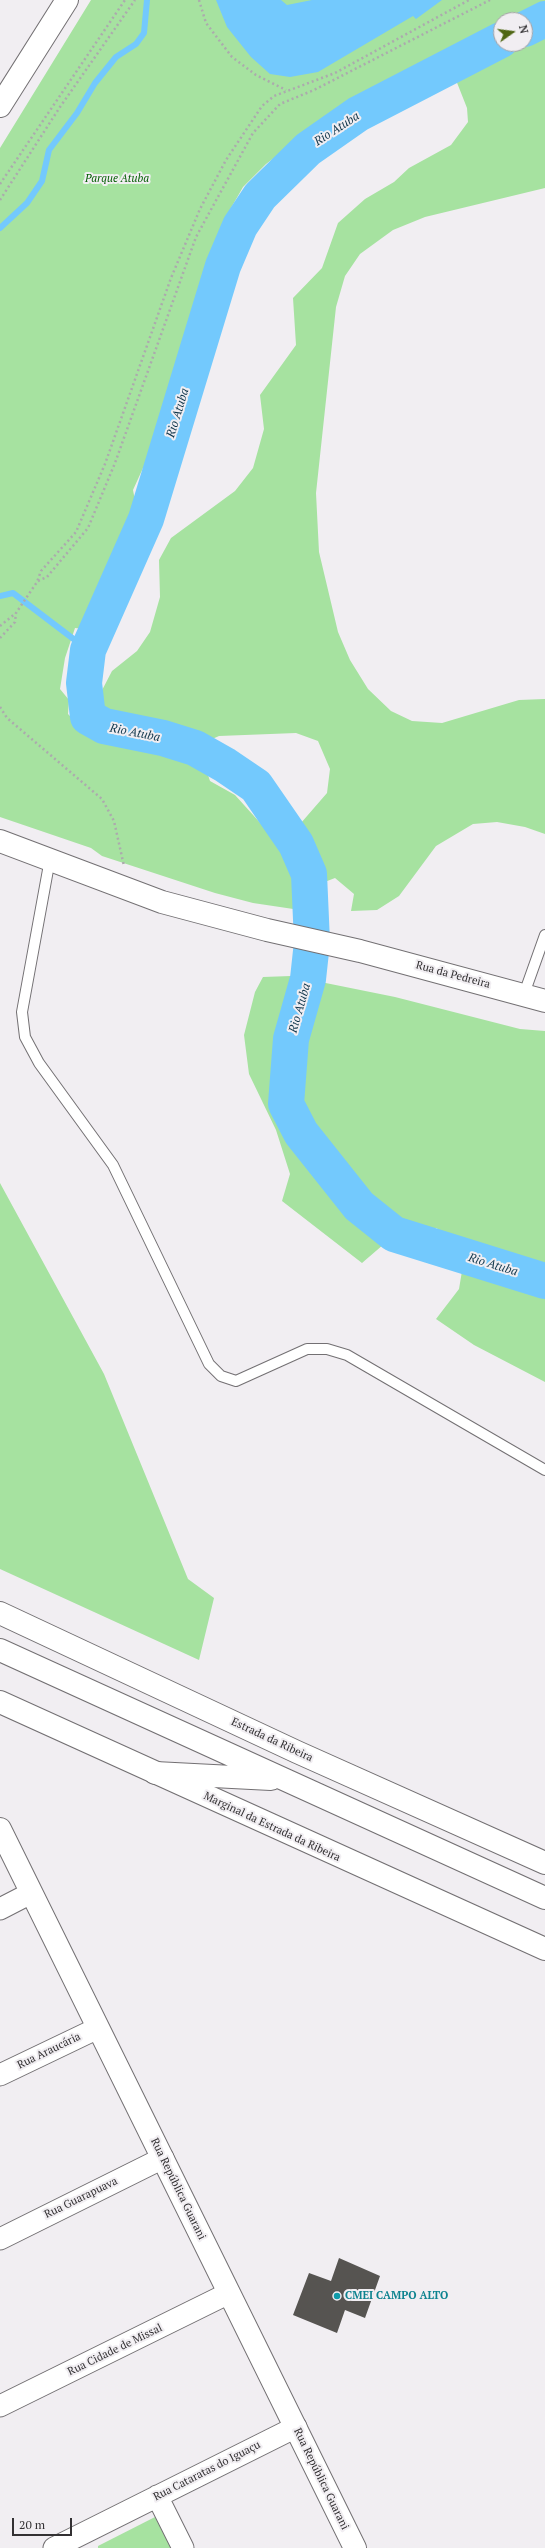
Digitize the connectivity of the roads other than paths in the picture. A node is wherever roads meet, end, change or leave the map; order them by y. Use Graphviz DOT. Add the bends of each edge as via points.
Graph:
graph roads {
  1 [pos="67,0"];
  2 [pos="0,106"];
  3 [pos="0,841"];
  4 [pos="50,859"];
  5 [pos="545,935"];
  6 [pos="524,994"];
  7 [pos="545,1000"];
  8 [pos="545,1470"];
  9 [pos="0,1613"];
  10 [pos="0,1650"];
  11 [pos="0,1703"];
  12 [pos="155,1773"];
  13 [pos="284,1780"];
  14 [pos="0,1829"];
  15 [pos="545,1863"];
  16 [pos="31,1893"];
  17 [pos="545,1898"];
  18 [pos="0,1908"];
  19 [pos="545,1949"];
  20 [pos="98,2028"];
  21 [pos="0,2075"];
  22 [pos="162,2158"];
  23 [pos="0,2238"];
  24 [pos="229,2293"];
  25 [pos="0,2406"];
  26 [pos="296,2427"];
  27 [pos="157,2496"];
  28 [pos="78,2543"];
  29 [pos="54,2548"];
  30 [pos="183,2548"];
  31 [pos="355,2548"];
  1 -- 2 [label="main road"];
  3 -- 4 [label="main road, Rua da Pedreira"];
  4 -- 6 [label="main road, Rua da Pedreira" via="127,890 266,930 360,951"];
  4 -- 8 [label="lane" via="22,1012 25,1037 39,1064 113,1165 209,1364 221,1376 236,1381 307,1349 328,1349 347,1355"];
  5 -- 6 [label="lane"];
  6 -- 7 [label="main road, Rua da Pedreira"];
  9 -- 15 [label="main road, Estrada da Ribeira" via="297,1752"];
  10 -- 13 [label="main road"];
  11 -- 12 [label="main road, Marginal da Estrada da Ribeira"];
  12 -- 13 [label="main road"];
  12 -- 19 [label="main road, Marginal da Estrada da Ribeira"];
  13 -- 17 [label="main road"];
  14 -- 16 [label="main road, Rua República Guarani"];
  16 -- 18 [label="street"];
  16 -- 20 [label="main road, Rua República Guarani"];
  20 -- 21 [label="street, Rua Araucária"];
  20 -- 22 [label="main road, Rua República Guarani"];
  22 -- 23 [label="street, Rua Guarapuava"];
  22 -- 24 [label="main road, Rua República Guarani"];
  24 -- 25 [label="street, Rua Cidade de Missal"];
  24 -- 26 [label="main road, Rua República Guarani"];
  26 -- 27 [label="street, Rua Cataratas do Iguaçu"];
  26 -- 31 [label="main road, Rua República Guarani"];
  27 -- 28 [label="street, Rua Cataratas do Iguaçu"];
  27 -- 30 [label="street"];
  28 -- 29 [label="street, Rua Cataratas do Iguaçu"];
}
